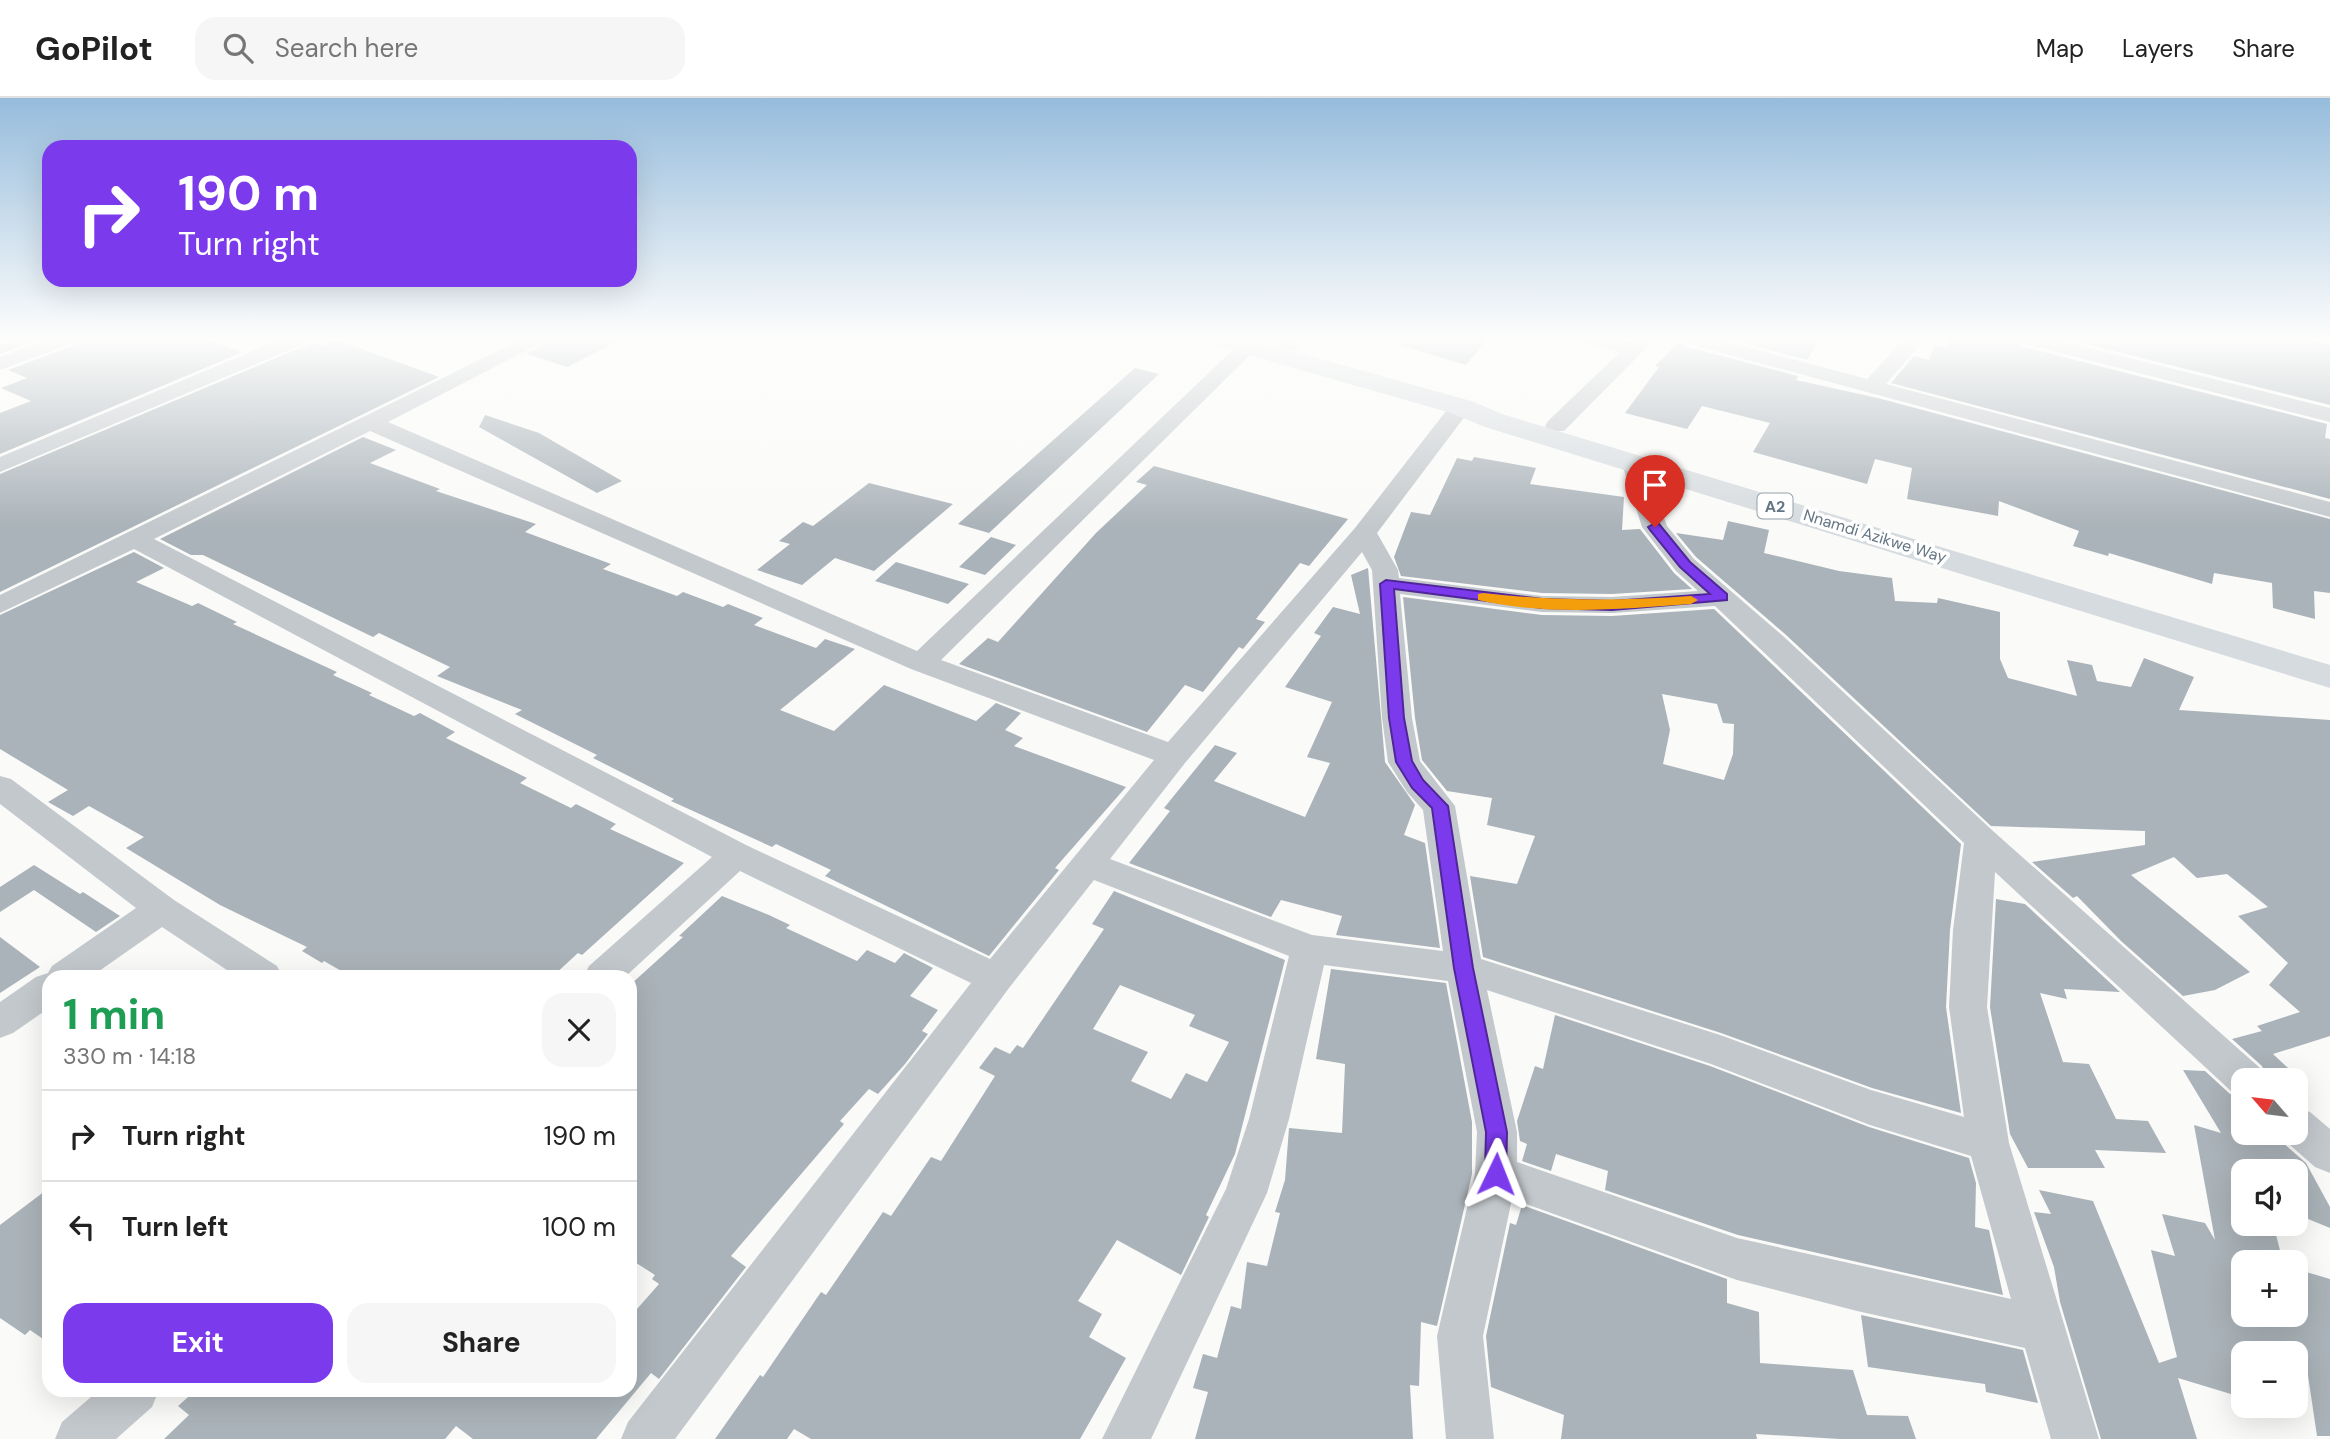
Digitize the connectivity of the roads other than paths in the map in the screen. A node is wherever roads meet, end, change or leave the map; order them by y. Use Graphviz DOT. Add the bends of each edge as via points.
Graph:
graph roads {
  1 [pos="145,402"];
  2 [pos="413,402"];
  3 [pos="1198,402"];
  4 [pos="1444,402"];
  5 [pos="1470,402"];
  6 [pos="1581,402"];
  7 [pos="1926,402"];
  8 [pos="2277,402"];
  9 [pos="1461,407"];
  10 [pos="2330,415"];
  11 [pos="370,423"];
  12 [pos="1556,426"];
  13 [pos="1634,464"];
  14 [pos="0,465"];
  15 [pos="2330,510"];
  16 [pos="1364,533"];
  17 [pos="137,540"];
  18 [pos="1386,584"];
  19 [pos="1722,597"];
  20 [pos="0,605"];
  21 [pos="2330,659"];
  22 [pos="921,663"];
  23 [pos="2330,677"];
  24 [pos="1174,756"];
  25 [pos="0,787"];
  26 [pos="1981,840"];
  27 [pos="736,855"];
  28 [pos="1088,864"];
  29 [pos="162,909"];
  30 [pos="1309,948"];
  31 [pos="1464,968"];
  32 [pos="74,970"];
  33 [pos="255,970"];
  34 [pos="609,970"];
  35 [pos="996,978"];
  36 [pos="42,993"];
  37 [pos="0,1022"];
  38 [pos="2233,1068"];
  39 [pos="2308,1135"];
  40 [pos="1988,1143"];
  41 [pos="2330,1154"];
  42 [pos="1496,1174"];
  43 [pos="2045,1329"];
  44 [pos="127,1397"];
  45 [pos="79,1439"];
  46 [pos="645,1439"];
  47 [pos="1126,1439"];
  48 [pos="1470,1439"];
  49 [pos="2075,1439"];
  1 -- 14 [label="street"];
  2 -- 11 [label="street"];
  3 -- 22 [label="street"];
  4 -- 9 [label="highway, Nnamdi Azikwe Way / A2"];
  5 -- 12 [label="highway, Nnamdi Azikwe Way / A2"];
  6 -- 12 [label="street"];
  7 -- 15 [label="street"];
  8 -- 10 [label="street"];
  9 -- 13 [label="highway, Nnamdi Azikwe Way / A2"];
  9 -- 16 [label="street"];
  11 -- 17 [label="street"];
  11 -- 22 [label="street"];
  12 -- 21 [label="highway, Nnamdi Azikwe Way / A2"];
  13 -- 19 [label="street" via="1655,527 1685,565"];
  13 -- 23 [label="highway, Nnamdi Azikwe Way / A2"];
  16 -- 18 [label="street" via="1385,570"];
  16 -- 24 [label="street"];
  17 -- 20 [label="street"];
  17 -- 27 [label="street"];
  18 -- 19 [label="street" via="1542,604 1612,606"];
  18 -- 31 [label="street" via="1404,762 1440,806"];
  19 -- 26 [label="street"];
  22 -- 24 [label="street"];
  24 -- 28 [label="street"];
  25 -- 29 [label="street"];
  26 -- 38 [label="street"];
  26 -- 40 [label="street" via="1968,1007"];
  27 -- 34 [label="street"];
  27 -- 35 [label="street"];
  28 -- 30 [label="street"];
  28 -- 35 [label="street"];
  29 -- 32 [label="street"];
  29 -- 33 [label="street"];
  30 -- 31 [label="street"];
  30 -- 47 [label="street" via="1269,1119 1246,1193"];
  31 -- 40 [label="street"];
  31 -- 42 [label="street" via="1497,1132"];
  35 -- 46 [label="street"];
  36 -- 37 [label="street"];
  39 -- 41 [label="street"];
  40 -- 43 [label="street"];
  42 -- 43 [label="street" via="1737,1259"];
  42 -- 48 [label="street" via="1460,1336"];
  43 -- 49 [label="street"];
  44 -- 45 [label="street"];
}
